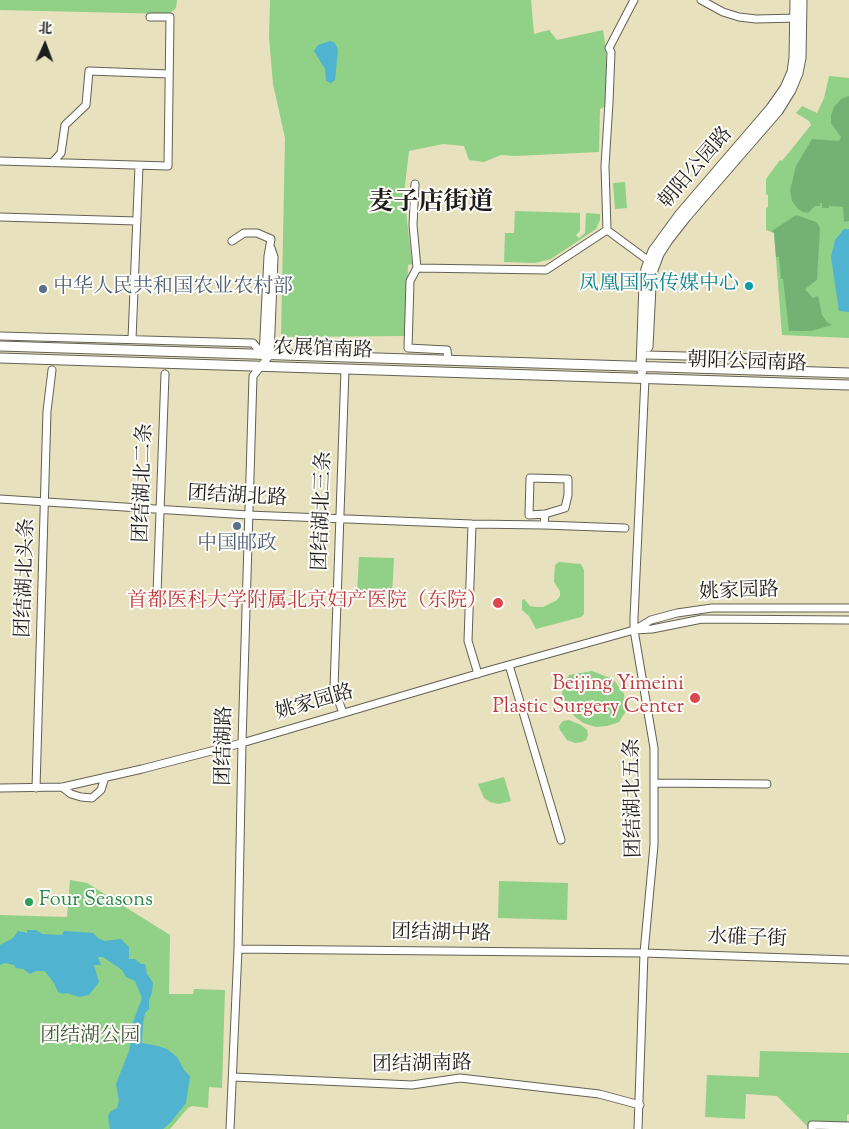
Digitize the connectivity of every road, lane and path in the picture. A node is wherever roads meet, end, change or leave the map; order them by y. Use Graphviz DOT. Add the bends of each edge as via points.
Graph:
graph roads {
  1 [pos="634,0"];
  2 [pos="701,0"];
  3 [pos="795,0"];
  4 [pos="802,0"];
  5 [pos="150,17"];
  6 [pos="798,18"];
  7 [pos="169,74"];
  8 [pos="0,161"];
  9 [pos="52,163"];
  10 [pos="139,166"];
  11 [pos="415,184"];
  12 [pos="0,218"];
  13 [pos="136,221"];
  14 [pos="607,230"];
  15 [pos="232,241"];
  16 [pos="649,260"];
  17 [pos="417,268"];
  18 [pos="0,336"];
  19 [pos="132,339"];
  20 [pos="0,346"];
  21 [pos="267,355"];
  22 [pos="647,355"];
  23 [pos="0,358"];
  24 [pos="760,358"];
  25 [pos="448,360"];
  26 [pos="262,366"];
  27 [pos="644,367"];
  28 [pos="345,369"];
  29 [pos="52,370"];
  30 [pos="775,371"];
  31 [pos="849,373"];
  32 [pos="165,374"];
  33 [pos="645,378"];
  34 [pos="849,385"];
  35 [pos="0,499"];
  36 [pos="46,501"];
  37 [pos="161,509"];
  38 [pos="545,514"];
  39 [pos="248,515"];
  40 [pos="341,520"];
  41 [pos="472,524"];
  42 [pos="544,525"];
  43 [pos="625,528"];
  44 [pos="157,594"];
  45 [pos="849,608"];
  46 [pos="849,620"];
  47 [pos="634,630"];
  48 [pos="509,665"];
  49 [pos="478,674"];
  50 [pos="343,713"];
  51 [pos="242,742"];
  52 [pos="105,777"];
  53 [pos="654,783"];
  54 [pos="767,784"];
  55 [pos="62,787"];
  56 [pos="0,788"];
  57 [pos="36,788"];
  58 [pos="561,840"];
  59 [pos="238,949"];
  60 [pos="644,953"];
  61 [pos="849,960"];
  62 [pos="233,1077"];
  63 [pos="640,1104"];
  64 [pos="849,1126"];
  65 [pos="230,1129"];
  66 [pos="638,1129"];
  67 [pos="812,1129"];
  1 -- 14 [label="street" via="610,48 605,166"];
  2 -- 6 [label="street" via="739,17"];
  3 -- 6 [label="main road, 朝阳公园路"];
  4 -- 6 [label="main road, 朝阳公园路"];
  5 -- 7 [label="street" via="170,18"];
  6 -- 16 [label="main road, 朝阳公园路" via="792,72 785,88 662,237"];
  6 -- 22 [label="main road, 朝阳公园路" via="801,58 791,90 778,111 686,217 659,254 651,286"];
  7 -- 9 [label="street" via="89,71 86,105 65,125 61,153"];
  7 -- 10 [label="street" via="168,166"];
  8 -- 9 [label="street"];
  9 -- 10 [label="street"];
  10 -- 13 [label="street"];
  11 -- 17 [label="street" via="413,225"];
  12 -- 13 [label="street"];
  13 -- 19 [label="street"];
  14 -- 16 [label="street"];
  14 -- 17 [label="street" via="546,270"];
  15 -- 21 [label="street" via="244,233 257,233 271,239 274,257"];
  16 -- 27 [label="main road, 朝阳公园路" via="644,284"];
  17 -- 25 [label="street" via="410,281 408,348 447,350"];
  18 -- 19 [label="street, 农展馆南路"];
  19 -- 21 [label="street, 农展馆南路" via="253,343"];
  20 -- 21 [label="main road, 农展馆南路"];
  21 -- 25 [label="main road, 农展馆南路"];
  21 -- 26 [label="street, 团结湖路"];
  22 -- 24 [label="street"];
  22 -- 27 [label="main road, 朝阳公园路"];
  23 -- 26 [label="main road, 农展馆南路"];
  24 -- 30 [label="main road"];
  25 -- 27 [label="main road, 农展馆南路"];
  26 -- 28 [label="main road, 农展馆南路"];
  26 -- 39 [label="street, 团结湖路" via="253,376"];
  27 -- 30 [label="main road, 朝阳公园南路"];
  27 -- 33 [label="main road"];
  28 -- 33 [label="main road, 农展馆南路"];
  28 -- 40 [label="street, 团结湖北三条"];
  29 -- 36 [label="street, 团结湖北头条" via="47,411"];
  30 -- 31 [label="main road, 朝阳公园南路"];
  32 -- 37 [label="street, 团结湖北二条"];
  33 -- 34 [label="main road, 朝阳公园南路"];
  33 -- 47 [label="street, 团结湖北五条"];
  35 -- 36 [label="street, 团结湖北路"];
  36 -- 37 [label="street, 团结湖北路"];
  36 -- 57 [label="street, 团结湖北头条"];
  37 -- 39 [label="street, 团结湖北路"];
  37 -- 44 [label="street, 团结湖北二条"];
  38 -- 38 [label="street" via="565,508 568,479 530,478 529,515"];
  38 -- 42 [label="street"];
  39 -- 40 [label="street, 团结湖北路"];
  39 -- 51 [label="street, 团结湖路"];
  40 -- 41 [label="street, 团结湖北路"];
  40 -- 50 [label="street, 团结湖北三条" via="334,688"];
  41 -- 42 [label="street, 团结湖北路"];
  41 -- 49 [label="street" via="468,640"];
  42 -- 43 [label="street, 团结湖北路"];
  45 -- 47 [label="street, 姚家园路" via="712,608 651,620"];
  46 -- 47 [label="street, 姚家园路" via="702,619 652,630"];
  47 -- 48 [label="street, 姚家园路"];
  47 -- 53 [label="street, 团结湖北五条" via="654,748"];
  48 -- 49 [label="street, 姚家园路"];
  48 -- 58 [label="street"];
  49 -- 50 [label="street, 姚家园路"];
  50 -- 51 [label="street, 姚家园路"];
  51 -- 52 [label="street, 姚家园路"];
  51 -- 59 [label="street, 团结湖路"];
  52 -- 55 [label="street, 姚家园路"];
  52 -- 55 [label="street" via="101,790 92,798 71,794"];
  53 -- 54 [label="street"];
  53 -- 60 [label="street, 团结湖北五条" via="654,845"];
  55 -- 57 [label="street, 姚家园路"];
  56 -- 57 [label="street, 姚家园路"];
  59 -- 60 [label="street, 团结湖中路"];
  59 -- 62 [label="street, 团结湖路"];
  60 -- 61 [label="street, 水碓子街"];
  60 -- 63 [label="street, 团结湖北五条"];
  62 -- 63 [label="street, 团结湖南路" via="412,1085 460,1078 599,1094"];
  62 -- 65 [label="street, 团结湖路"];
  63 -- 66 [label="street, 团结湖北五条"];
  64 -- 67 [label="street" via="812,1125"];
}
